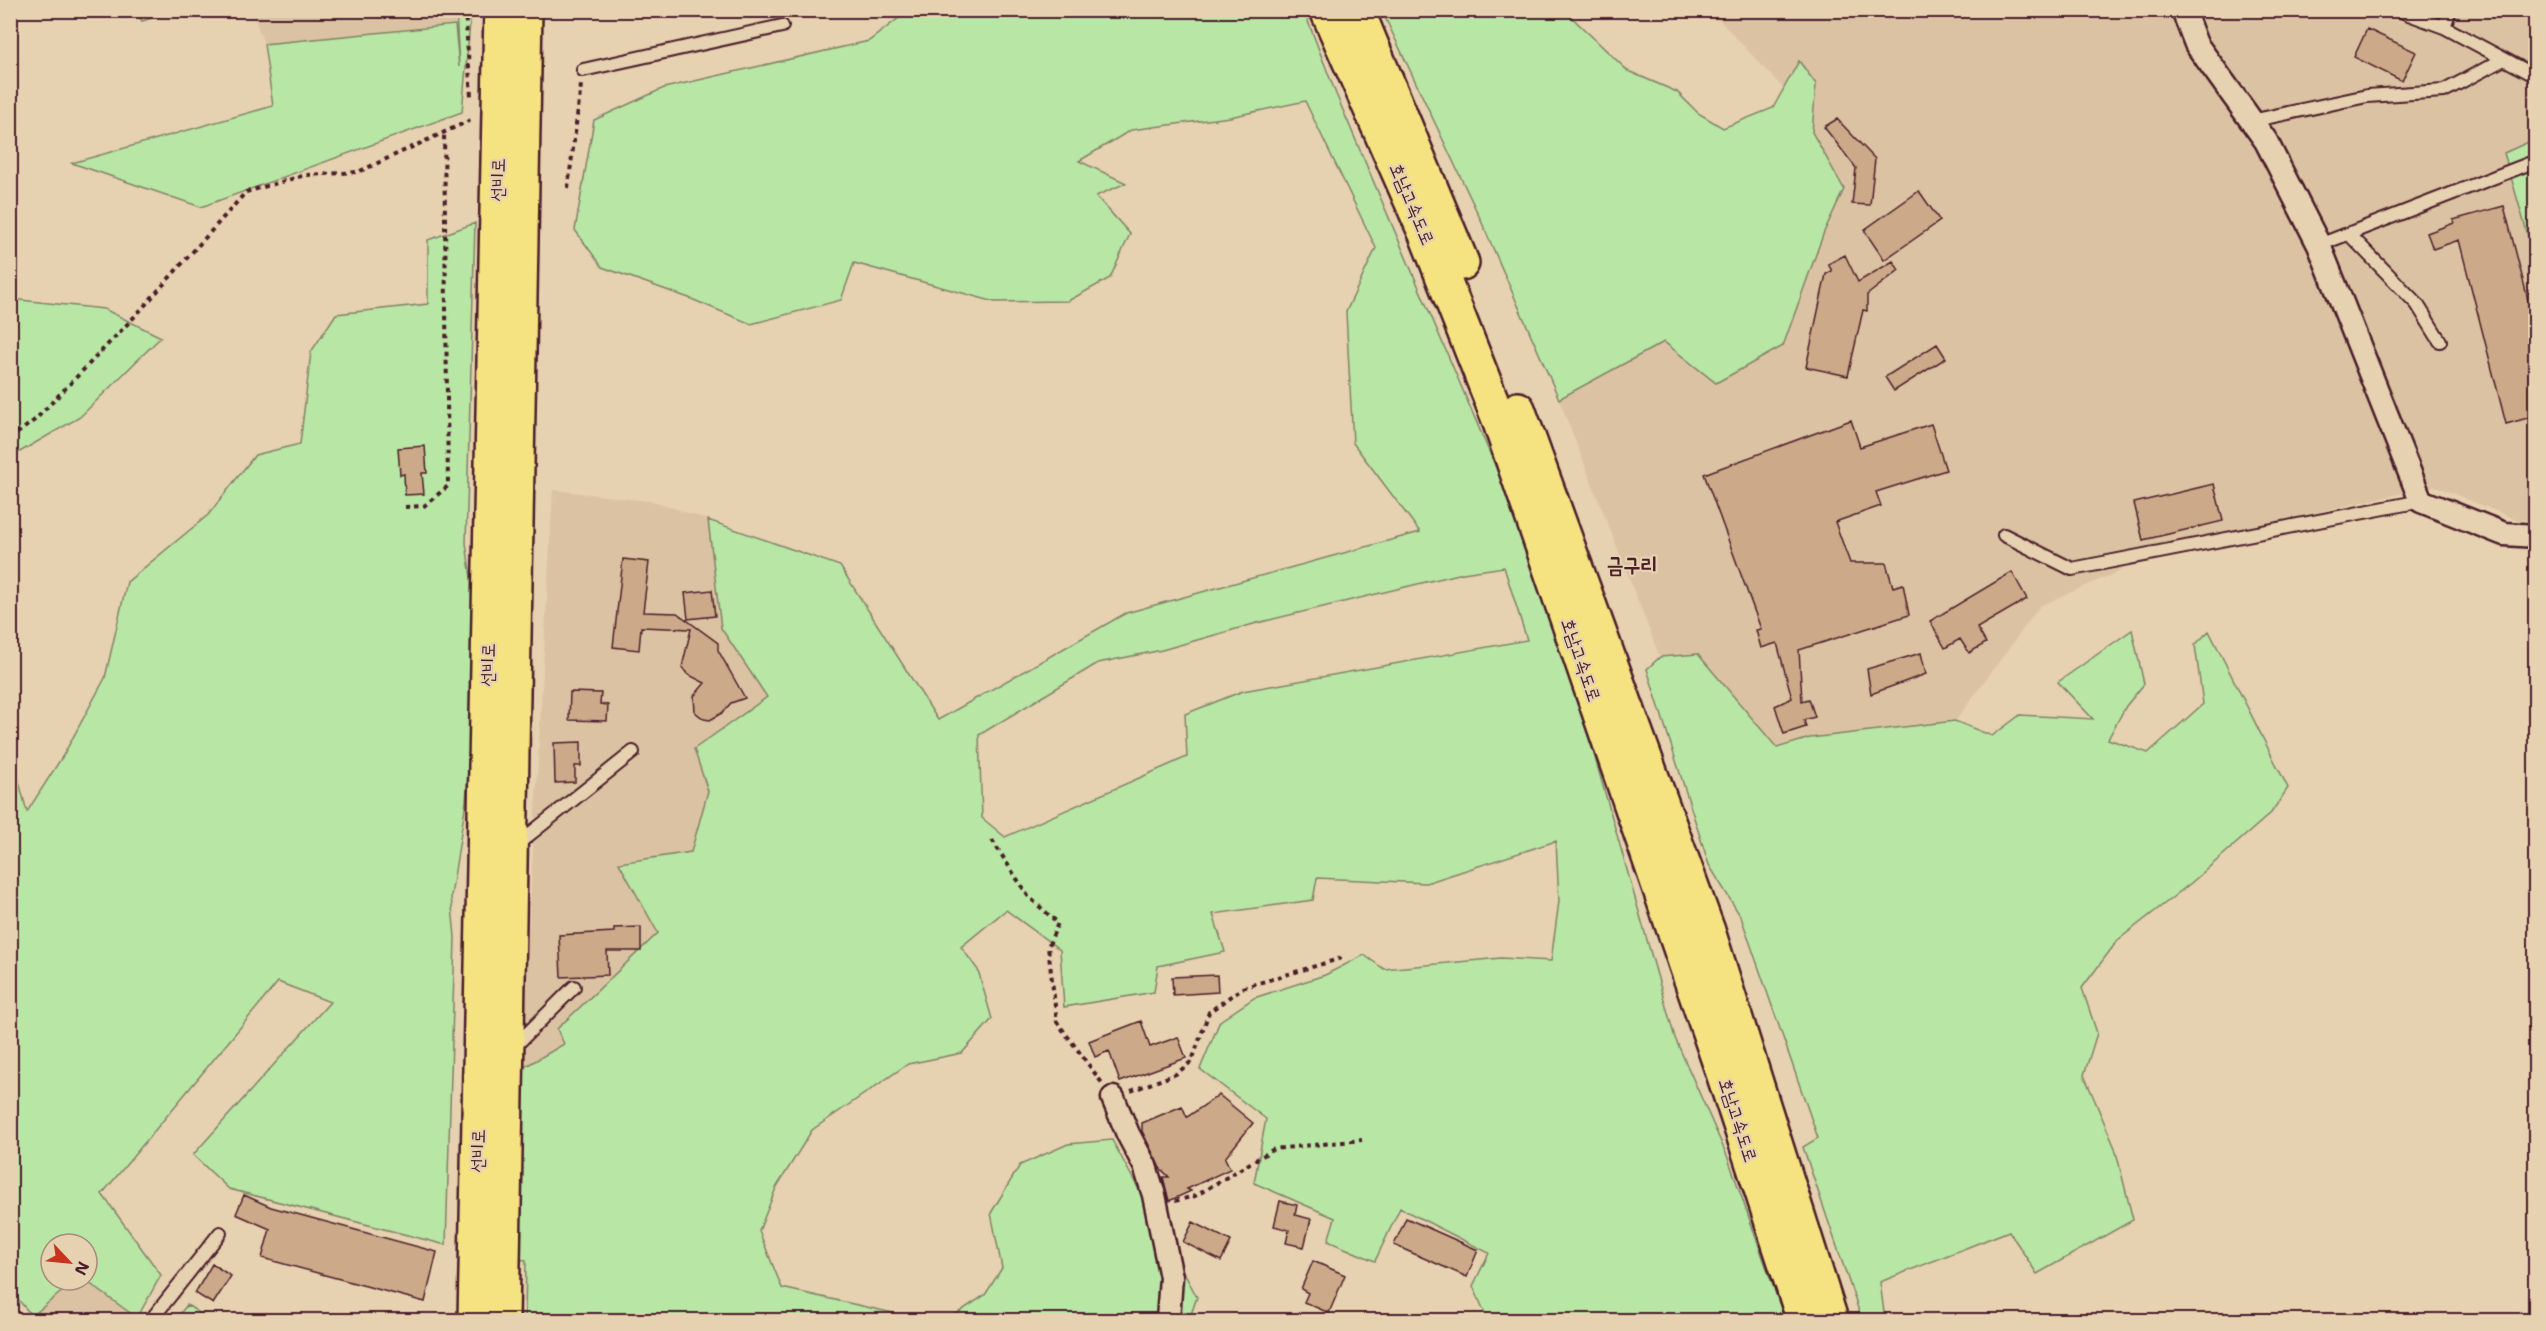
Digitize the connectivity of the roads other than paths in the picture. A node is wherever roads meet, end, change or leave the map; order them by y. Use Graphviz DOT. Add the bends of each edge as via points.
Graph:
graph roads {
  1 [pos="501,10"];
  2 [pos="525,10"];
  3 [pos="1327,10"];
  4 [pos="1357,10"];
  5 [pos="2183,10"];
  6 [pos="2398,10"];
  7 [pos="2450,10"];
  8 [pos="782,26"];
  9 [pos="2444,27"];
  10 [pos="2504,59"];
  11 [pos="583,69"];
  12 [pos="2535,75"];
  13 [pos="2252,121"];
  14 [pos="2535,160"];
  15 [pos="2349,234"];
  16 [pos="2319,246"];
  17 [pos="2440,341"];
  18 [pos="2421,501"];
  19 [pos="2004,535"];
  20 [pos="2535,536"];
  21 [pos="633,752"];
  22 [pos="510,850"];
  23 [pos="574,987"];
  24 [pos="506,1056"];
  25 [pos="1113,1098"];
  26 [pos="220,1233"];
  27 [pos="151,1320"];
  28 [pos="475,1320"];
  29 [pos="502,1320"];
  30 [pos="1168,1320"];
  31 [pos="1804,1320"];
  32 [pos="1831,1320"];
  1 -- 28 [label="main road, 선비로"];
  2 -- 22 [label="main road, 선비로"];
  3 -- 31 [label="main road, 호남고속도로" via="1425,232 1498,417"];
  4 -- 32 [label="main road, 호남고속도로" via="1446,223 1541,469 1707,931"];
  5 -- 13 [label="street" via="2196,44"];
  6 -- 9 [label="lane"];
  7 -- 9 [label="lane"];
  8 -- 11 [label="lane"];
  9 -- 10 [label="lane"];
  10 -- 12 [label="lane"];
  10 -- 13 [label="lane" via="2444,91 2367,96"];
  13 -- 16 [label="street"];
  14 -- 15 [label="lane"];
  15 -- 16 [label="lane"];
  15 -- 17 [label="lane" via="2417,304"];
  16 -- 18 [label="street"];
  18 -- 19 [label="lane" via="2072,569"];
  18 -- 20 [label="street" via="2504,534"];
  21 -- 22 [label="lane"];
  22 -- 24 [label="main road, 선비로"];
  23 -- 24 [label="lane"];
  24 -- 29 [label="main road, 선비로"];
  25 -- 30 [label="street" via="1145,1166 1157,1206 1171,1277"];
  26 -- 27 [label="lane"];
}
